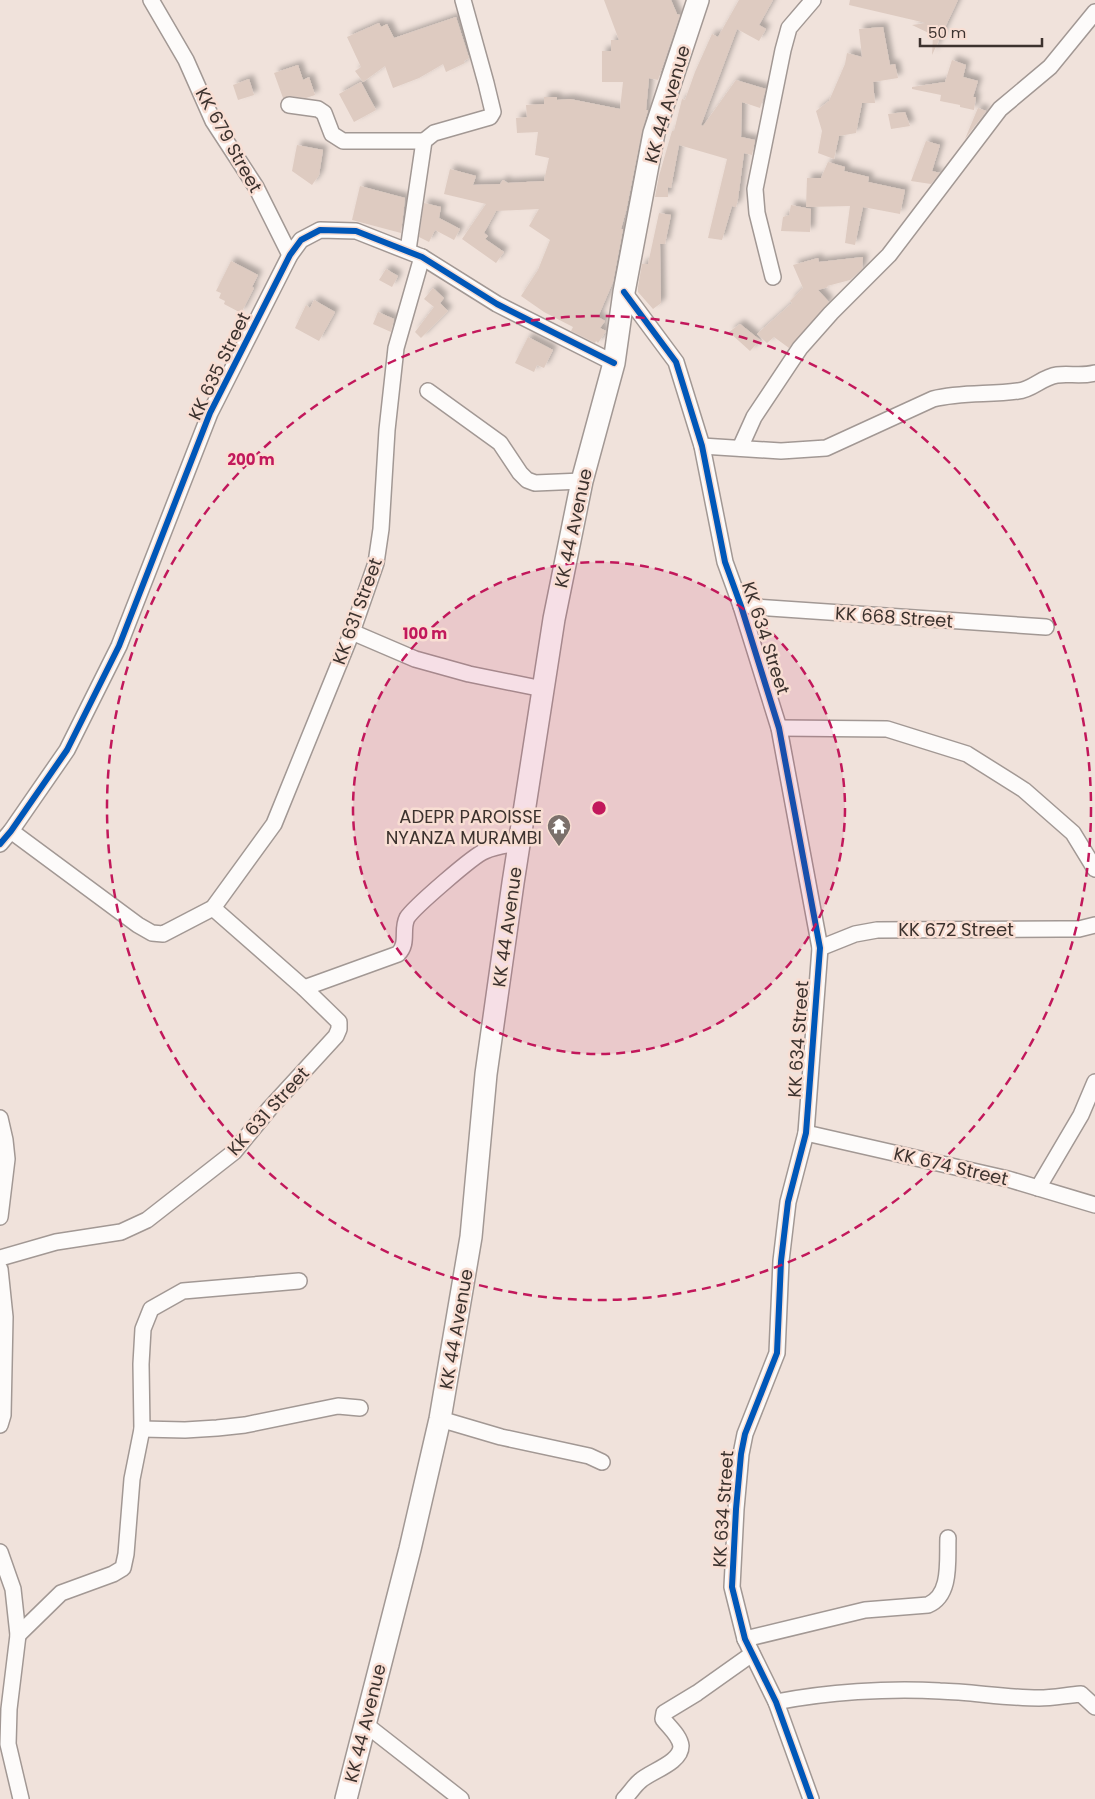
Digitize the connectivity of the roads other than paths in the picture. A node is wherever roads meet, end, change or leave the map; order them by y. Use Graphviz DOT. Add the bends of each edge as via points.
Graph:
graph roads {
  1 [pos="151,0"];
  2 [pos="462,0"];
  3 [pos="698,0"];
  4 [pos="813,0"];
  5 [pos="1095,12"];
  6 [pos="289,104"];
  7 [pos="424,141"];
  8 [pos="408,250"];
  9 [pos="290,255"];
  10 [pos="422,257"];
  11 [pos="773,277"];
  12 [pos="624,292"];
  13 [pos="614,363"];
  14 [pos="1095,373"];
  15 [pos="428,391"];
  16 [pos="702,446"];
  17 [pos="740,448"];
  18 [pos="582,482"];
  19 [pos="741,606"];
  20 [pos="1046,628"];
  21 [pos="352,632"];
  22 [pos="543,689"];
  23 [pos="779,728"];
  24 [pos="11,831"];
  25 [pos="519,843"];
  26 [pos="0,844"];
  27 [pos="1095,869"];
  28 [pos="212,908"];
  29 [pos="1095,925"];
  30 [pos="820,948"];
  31 [pos="304,988"];
  32 [pos="1095,1082"];
  33 [pos="0,1118"];
  34 [pos="806,1134"];
  35 [pos="1038,1188"];
  36 [pos="1095,1205"];
  37 [pos="0,1217"];
  38 [pos="0,1258"];
  39 [pos="0,1269"];
  40 [pos="298,1281"];
  41 [pos="360,1408"];
  42 [pos="440,1419"];
  43 [pos="0,1425"];
  44 [pos="142,1429"];
  45 [pos="602,1462"];
  46 [pos="948,1538"];
  47 [pos="0,1552"];
  48 [pos="18,1636"];
  49 [pos="745,1639"];
  50 [pos="752,1654"];
  51 [pos="776,1702"];
  52 [pos="1095,1707"];
  53 [pos="365,1724"];
  54 [pos="21,1799"];
  55 [pos="346,1799"];
  56 [pos="461,1799"];
  57 [pos="624,1799"];
  58 [pos="811,1799"];
  1 -- 9 [label="street, KK 679 Street" via="186,60 213,120 256,187"];
  2 -- 7 [label="street" via="493,112 490,117 434,133"];
  3 -- 12 [label="main road, KK 44 Avenue" via="654,133"];
  4 -- 11 [label="street" via="790,28 755,189 757,212"];
  5 -- 17 [label="street" via="1050,67 1000,109 889,255 800,348 754,417"];
  6 -- 7 [label="street" via="324,113 332,134 343,141"];
  7 -- 8 [label="street"];
  8 -- 9 [label="street, KK 635 Street" via="356,231 320,230 301,240"];
  8 -- 10 [label="street, KK 635 Street"];
  9 -- 24 [label="street, KK 635 Street" via="210,413 119,646 67,750"];
  10 -- 13 [label="street, KK 635 Street" via="497,304"];
  10 -- 21 [label="street, KK 631 Street" via="396,348 376,563"];
  12 -- 13 [label="main road, KK 44 Avenue"];
  12 -- 16 [label="street, KK 634 Street" via="676,362"];
  13 -- 18 [label="main road, KK 44 Avenue"];
  14 -- 17 [label="street" via="1046,377 1020,391 948,395 933,399 826,448 780,451"];
  15 -- 18 [label="street" via="500,443 527,480 536,483"];
  16 -- 17 [label="street"];
  16 -- 19 [label="street, KK 634 Street" via="725,562"];
  18 -- 22 [label="main road, KK 44 Avenue"];
  19 -- 20 [label="street, KK 668 Street"];
  19 -- 23 [label="street, KK 634 Street"];
  21 -- 22 [label="street" via="415,659"];
  21 -- 28 [label="street, KK 631 Street" via="274,824"];
  22 -- 25 [label="main road, KK 44 Avenue"];
  23 -- 27 [label="street" via="887,728 967,754 1024,790 1073,833"];
  23 -- 30 [label="street, KK 634 Street"];
  24 -- 26 [label="street, KK 635 Street"];
  24 -- 28 [label="street, KK 631 Street" via="152,933 163,934"];
  25 -- 31 [label="street" via="484,851 422,903 408,916 403,948 398,954"];
  25 -- 42 [label="main road, KK 44 Avenue" via="486,1074 471,1237"];
  28 -- 31 [label="street, KK 631 Street"];
  29 -- 30 [label="street, KK 672 Street" via="1060,929 878,930 855,934"];
  30 -- 34 [label="street, KK 634 Street"];
  31 -- 38 [label="street, KK 631 Street" via="339,1022 339,1029 234,1152 147,1220 121,1232 56,1242"];
  32 -- 35 [label="street" via="1082,1115"];
  33 -- 37 [label="street" via="7,1159"];
  34 -- 35 [label="street, KK 674 Street"];
  34 -- 49 [label="street, KK 634 Street" via="788,1202 781,1261 777,1353 740,1454 732,1587"];
  35 -- 36 [label="street, KK 674 Street"];
  39 -- 43 [label="street" via="5,1317 3,1415"];
  40 -- 44 [label="street" via="183,1291 151,1309 142,1329 141,1342"];
  41 -- 44 [label="street" via="338,1406 217,1428"];
  42 -- 45 [label="street" via="501,1437 590,1456"];
  42 -- 53 [label="main road, KK 44 Avenue"];
  44 -- 48 [label="street" via="132,1479 123,1568 61,1593"];
  46 -- 49 [label="street" via="946,1584 936,1602 865,1610"];
  47 -- 48 [label="street" via="13,1589"];
  48 -- 54 [label="street" via="8,1744"];
  49 -- 50 [label="street, KK 634 Street"];
  50 -- 51 [label="street, KK 634 Street"];
  50 -- 57 [label="street" via="664,1713 663,1720 678,1737 679,1752 665,1766 641,1780"];
  51 -- 52 [label="street" via="903,1690 1039,1698 1081,1694"];
  51 -- 58 [label="street, KK 634 Street"];
  53 -- 55 [label="main road, KK 44 Avenue"];
  53 -- 56 [label="street"];
}
